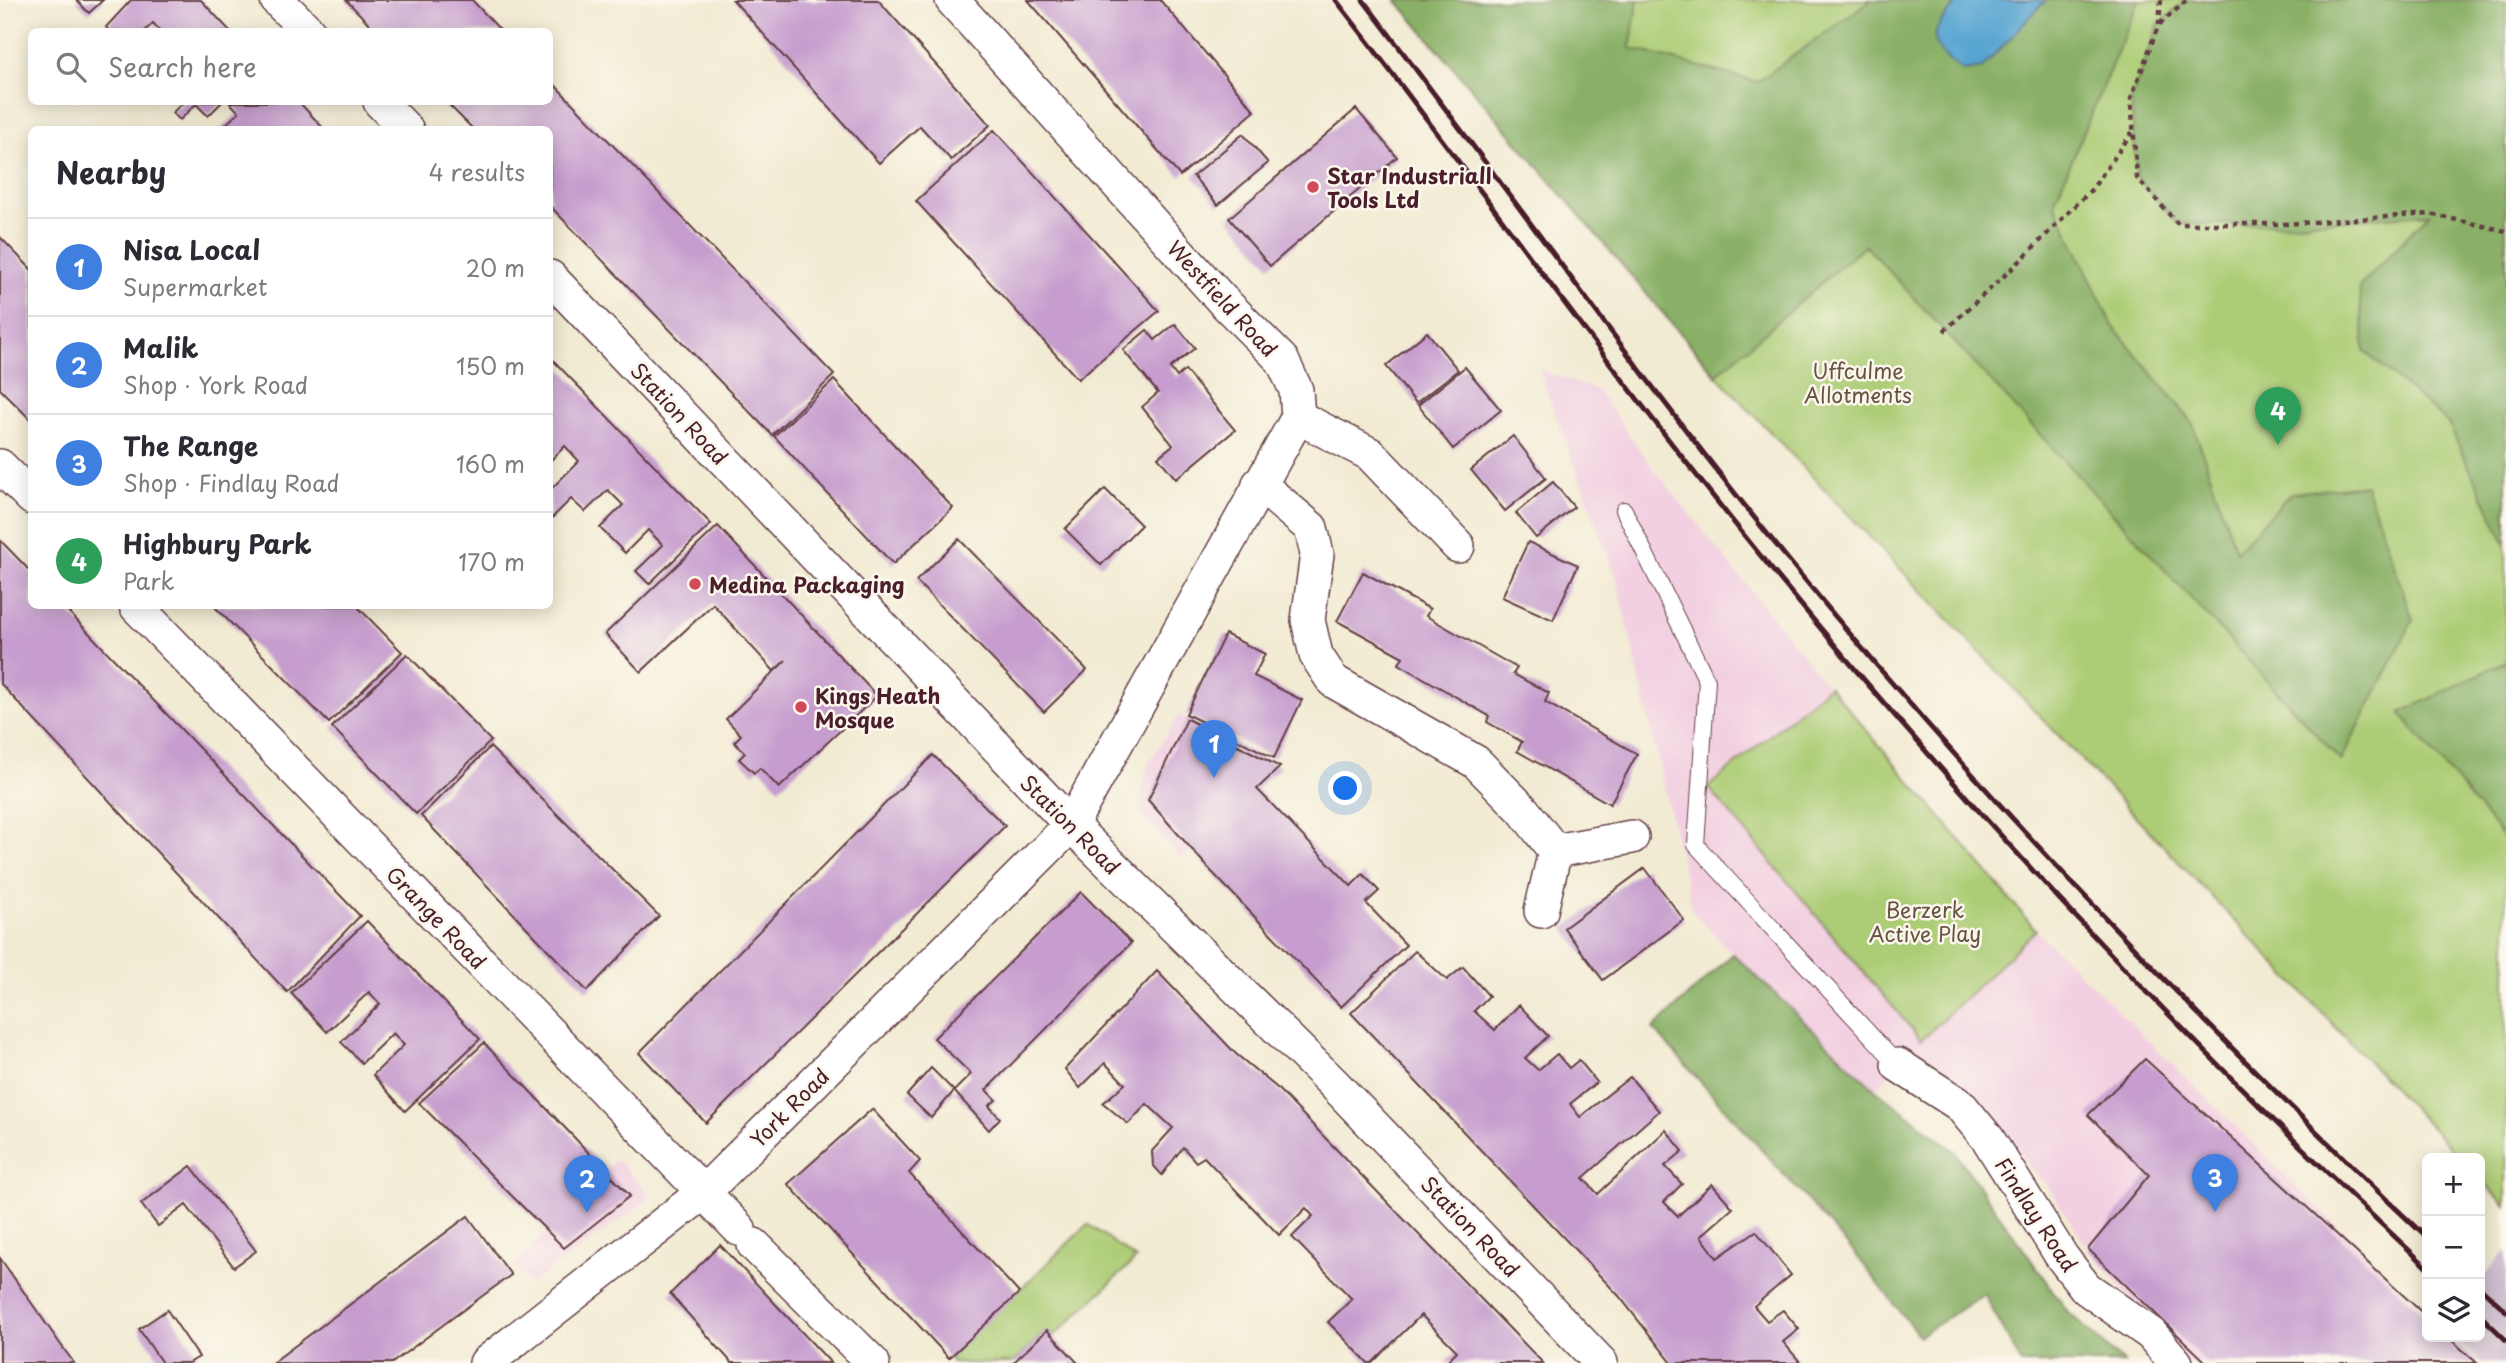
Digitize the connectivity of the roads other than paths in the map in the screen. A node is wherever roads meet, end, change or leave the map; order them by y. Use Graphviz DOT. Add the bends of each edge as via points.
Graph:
graph roads {
  1 [pos="278,0"];
  2 [pos="952,0"];
  3 [pos="305,28"];
  4 [pos="383,105"];
  5 [pos="403,126"];
  6 [pos="553,280"];
  7 [pos="1298,417"];
  8 [pos="0,466"];
  9 [pos="1259,484"];
  10 [pos="28,494"];
  11 [pos="1623,510"];
  12 [pos="1458,546"];
  13 [pos="139,609"];
  14 [pos="1071,825"];
  15 [pos="1632,838"];
  16 [pos="1555,851"];
  17 [pos="1541,911"];
  18 [pos="1898,1065"];
  19 [pos="704,1192"];
  20 [pos="485,1363"];
  21 [pos="873,1363"];
  22 [pos="1601,1363"];
  23 [pos="2176,1363"];
  1 -- 3 [label="street"];
  2 -- 7 [label="street, Westfield Road" via="1222,300 1282,360 1296,390"];
  4 -- 5 [label="street"];
  6 -- 14 [label="street, Station Road"];
  7 -- 9 [label="street"];
  7 -- 12 [label="street" via="1370,454"];
  8 -- 10 [label="street"];
  9 -- 14 [label="street"];
  9 -- 16 [label="street" via="1311,528 1317,554 1308,620 1316,655 1333,681 1476,762"];
  11 -- 18 [label="lane" via="1707,681 1696,845"];
  13 -- 19 [label="street, Grange Road"];
  14 -- 19 [label="street, York Road"];
  14 -- 22 [label="street, Station Road" via="1332,1082"];
  15 -- 16 [label="street"];
  16 -- 17 [label="street"];
  18 -- 23 [label="street, Findlay Road" via="1960,1105 1988,1139 2086,1288 2151,1334"];
  19 -- 20 [label="street, York Road"];
  19 -- 21 [label="street, Grange Road"];
}
